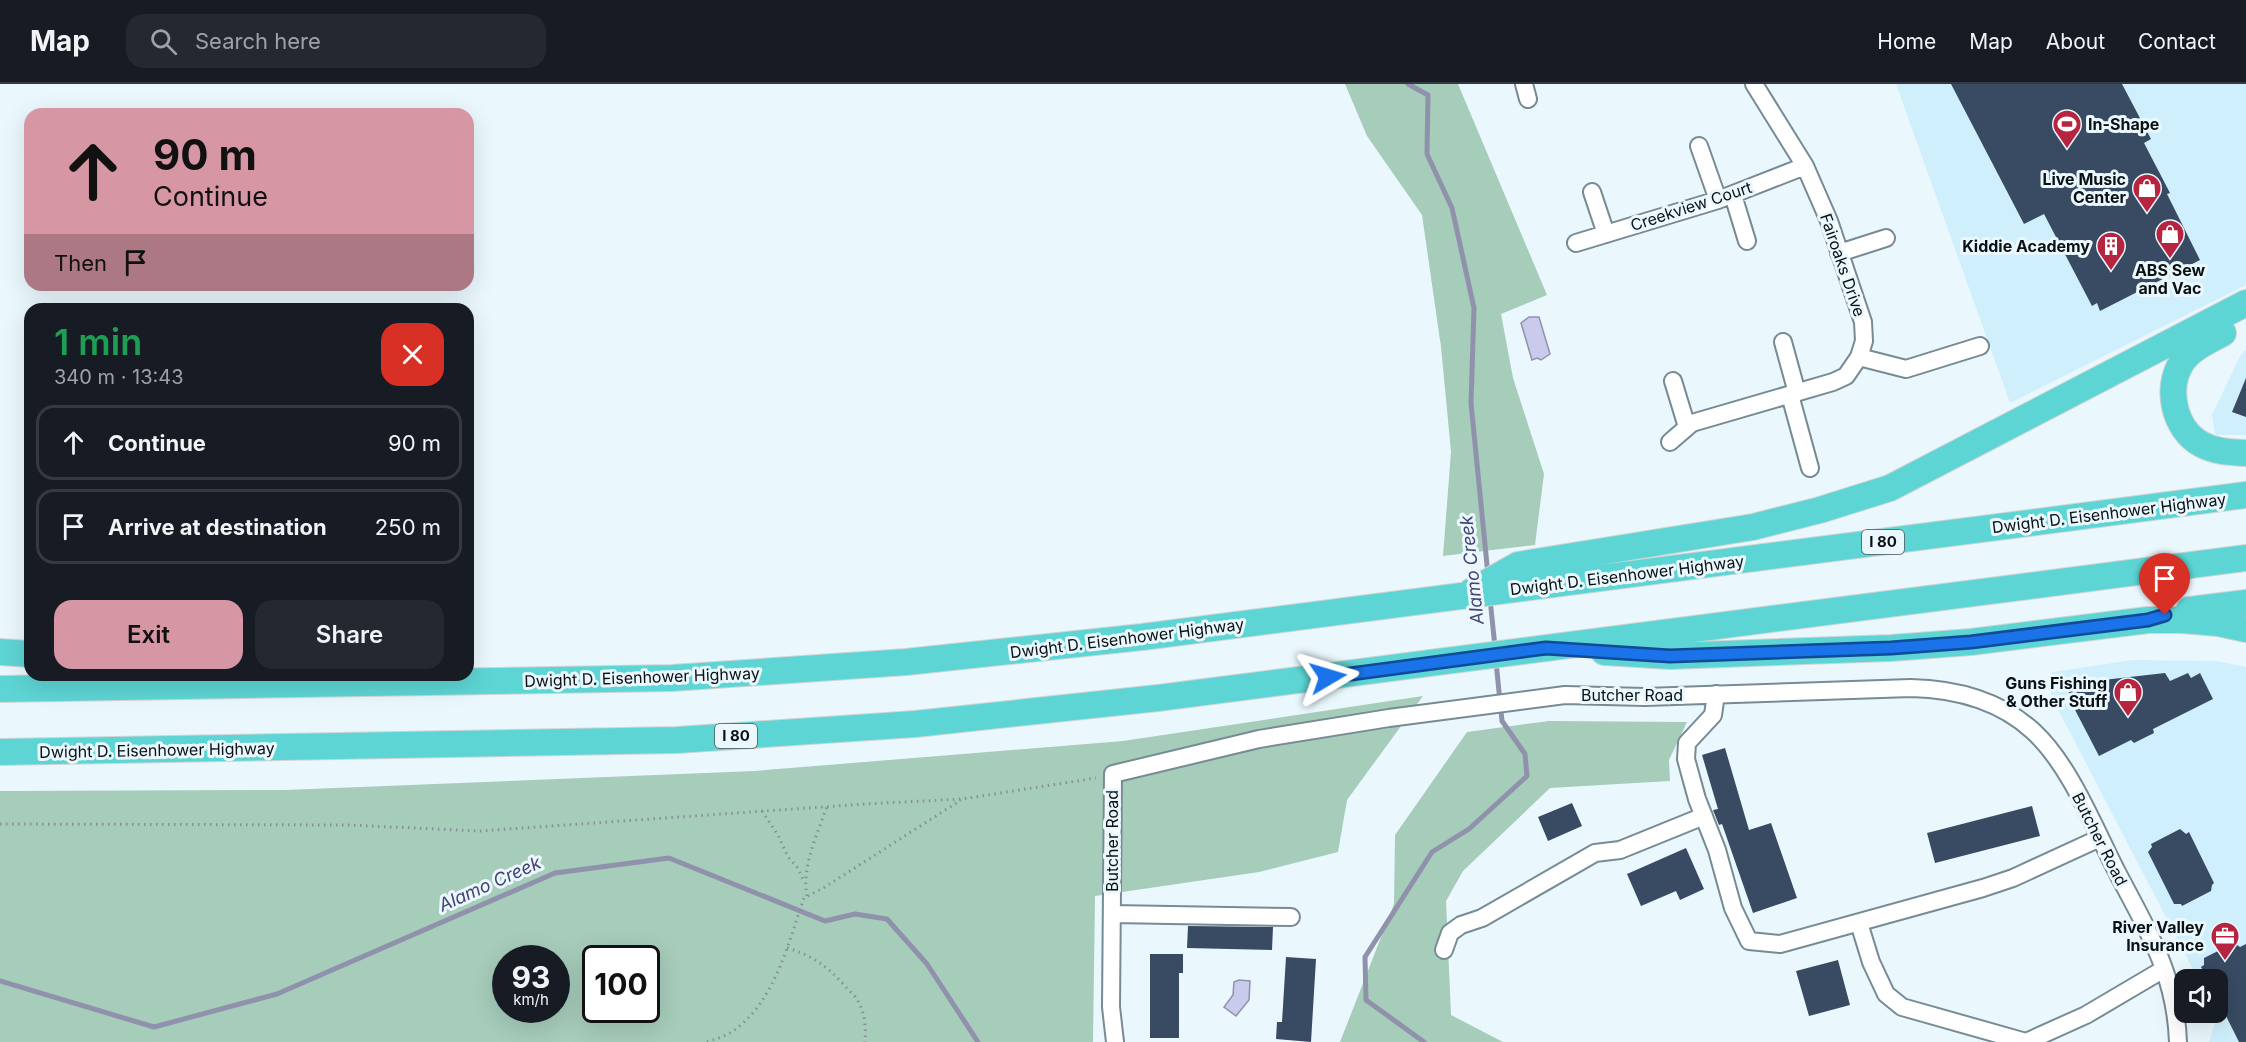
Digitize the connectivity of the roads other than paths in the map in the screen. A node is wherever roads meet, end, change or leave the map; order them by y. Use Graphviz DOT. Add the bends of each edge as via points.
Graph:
graph roads {
  1 [pos="1754,84"];
  2 [pos="1699,146"];
  3 [pos="1805,166"];
  4 [pos="1592,192"];
  5 [pos="1726,198"];
  6 [pos="1606,234"];
  7 [pos="1886,238"];
  8 [pos="1747,241"];
  9 [pos="1576,243"];
  10 [pos="1839,253"];
  11 [pos="2246,303"];
  12 [pos="2246,321"];
  13 [pos="1783,342"];
  14 [pos="1980,346"];
  15 [pos="1859,357"];
  16 [pos="1673,381"];
  17 [pos="1793,394"];
  18 [pos="1687,427"];
  19 [pos="1670,442"];
  20 [pos="2246,453"];
  21 [pos="1810,468"];
  22 [pos="2246,495"];
  23 [pos="2246,558"];
  24 [pos="1519,577"];
  25 [pos="2246,603"];
  26 [pos="2148,620"];
  27 [pos="2246,629"];
  28 [pos="1535,650"];
  29 [pos="0,652"];
  30 [pos="24,654"];
  31 [pos="269,681"];
  32 [pos="285,684"];
  33 [pos="0,689"];
  34 [pos="1716,693"];
  35 [pos="0,752"];
  36 [pos="1704,816"];
  37 [pos="2100,838"];
  38 [pos="1112,914"];
  39 [pos="1291,917"];
  40 [pos="1859,923"];
  41 [pos="1444,950"];
  42 [pos="2164,969"];
  43 [pos="1115,1042"];
  44 [pos="2026,1042"];
  45 [pos="2178,1042"];
  1 -- 3 [label="street, Fairoaks Drive"];
  2 -- 5 [label="street"];
  3 -- 5 [label="street, Creekview Court"];
  3 -- 10 [label="street, Fairoaks Drive"];
  4 -- 6 [label="street"];
  5 -- 6 [label="street, Creekview Court"];
  5 -- 8 [label="street"];
  6 -- 9 [label="street, Creekview Court"];
  7 -- 10 [label="street"];
  10 -- 15 [label="street, Fairoaks Drive" via="1863,322 1864,341"];
  11 -- 24 [label="highway" via="1890,488 1753,527"];
  12 -- 20 [label="highway" via="2198,347 2182,362 2174,380 2174,407 2181,426 2199,444 2222,452"];
  13 -- 17 [label="street"];
  14 -- 15 [label="street" via="1906,369"];
  15 -- 17 [label="street" via="1846,376"];
  16 -- 18 [label="street"];
  17 -- 18 [label="street"];
  17 -- 21 [label="street"];
  18 -- 19 [label="street"];
  22 -- 24 [label="highway, Dwight D. Eisenhower Highway / I 80"];
  23 -- 28 [label="highway, Dwight D. Eisenhower Highway / I 80"];
  24 -- 32 [label="highway, Dwight D. Eisenhower Highway" via="1461,597 906,662 672,678"];
  25 -- 26 [label="highway"];
  26 -- 27 [label="highway" via="2194,621"];
  26 -- 28 [label="highway" via="1891,648 1670,656"];
  28 -- 35 [label="highway, Dwight D. Eisenhower Highway / I 80" via="1026,714 809,732 482,745"];
  29 -- 30 [label="highway"];
  31 -- 32 [label="highway"];
  32 -- 33 [label="highway, Dwight D. Eisenhower Highway"];
  34 -- 36 [label="street" via="1713,715 1687,743 1686,759"];
  34 -- 37 [label="street, Butcher Road" via="1935,688 1974,696 2018,719 2047,745"];
  34 -- 38 [label="street, Butcher Road" via="1550,696 1259,739 1113,774"];
  36 -- 40 [label="street" via="1733,908 1749,941 1780,944"];
  36 -- 41 [label="street" via="1620,850 1595,853 1450,933"];
  37 -- 40 [label="street" via="2013,878"];
  37 -- 42 [label="street, Butcher Road"];
  38 -- 39 [label="street"];
  38 -- 43 [label="street, Butcher Road" via="1111,1007"];
  40 -- 44 [label="street" via="1886,994 1902,1006"];
  42 -- 44 [label="street" via="2086,1014"];
  42 -- 45 [label="street, Butcher Road" via="2177,1020"];
}
